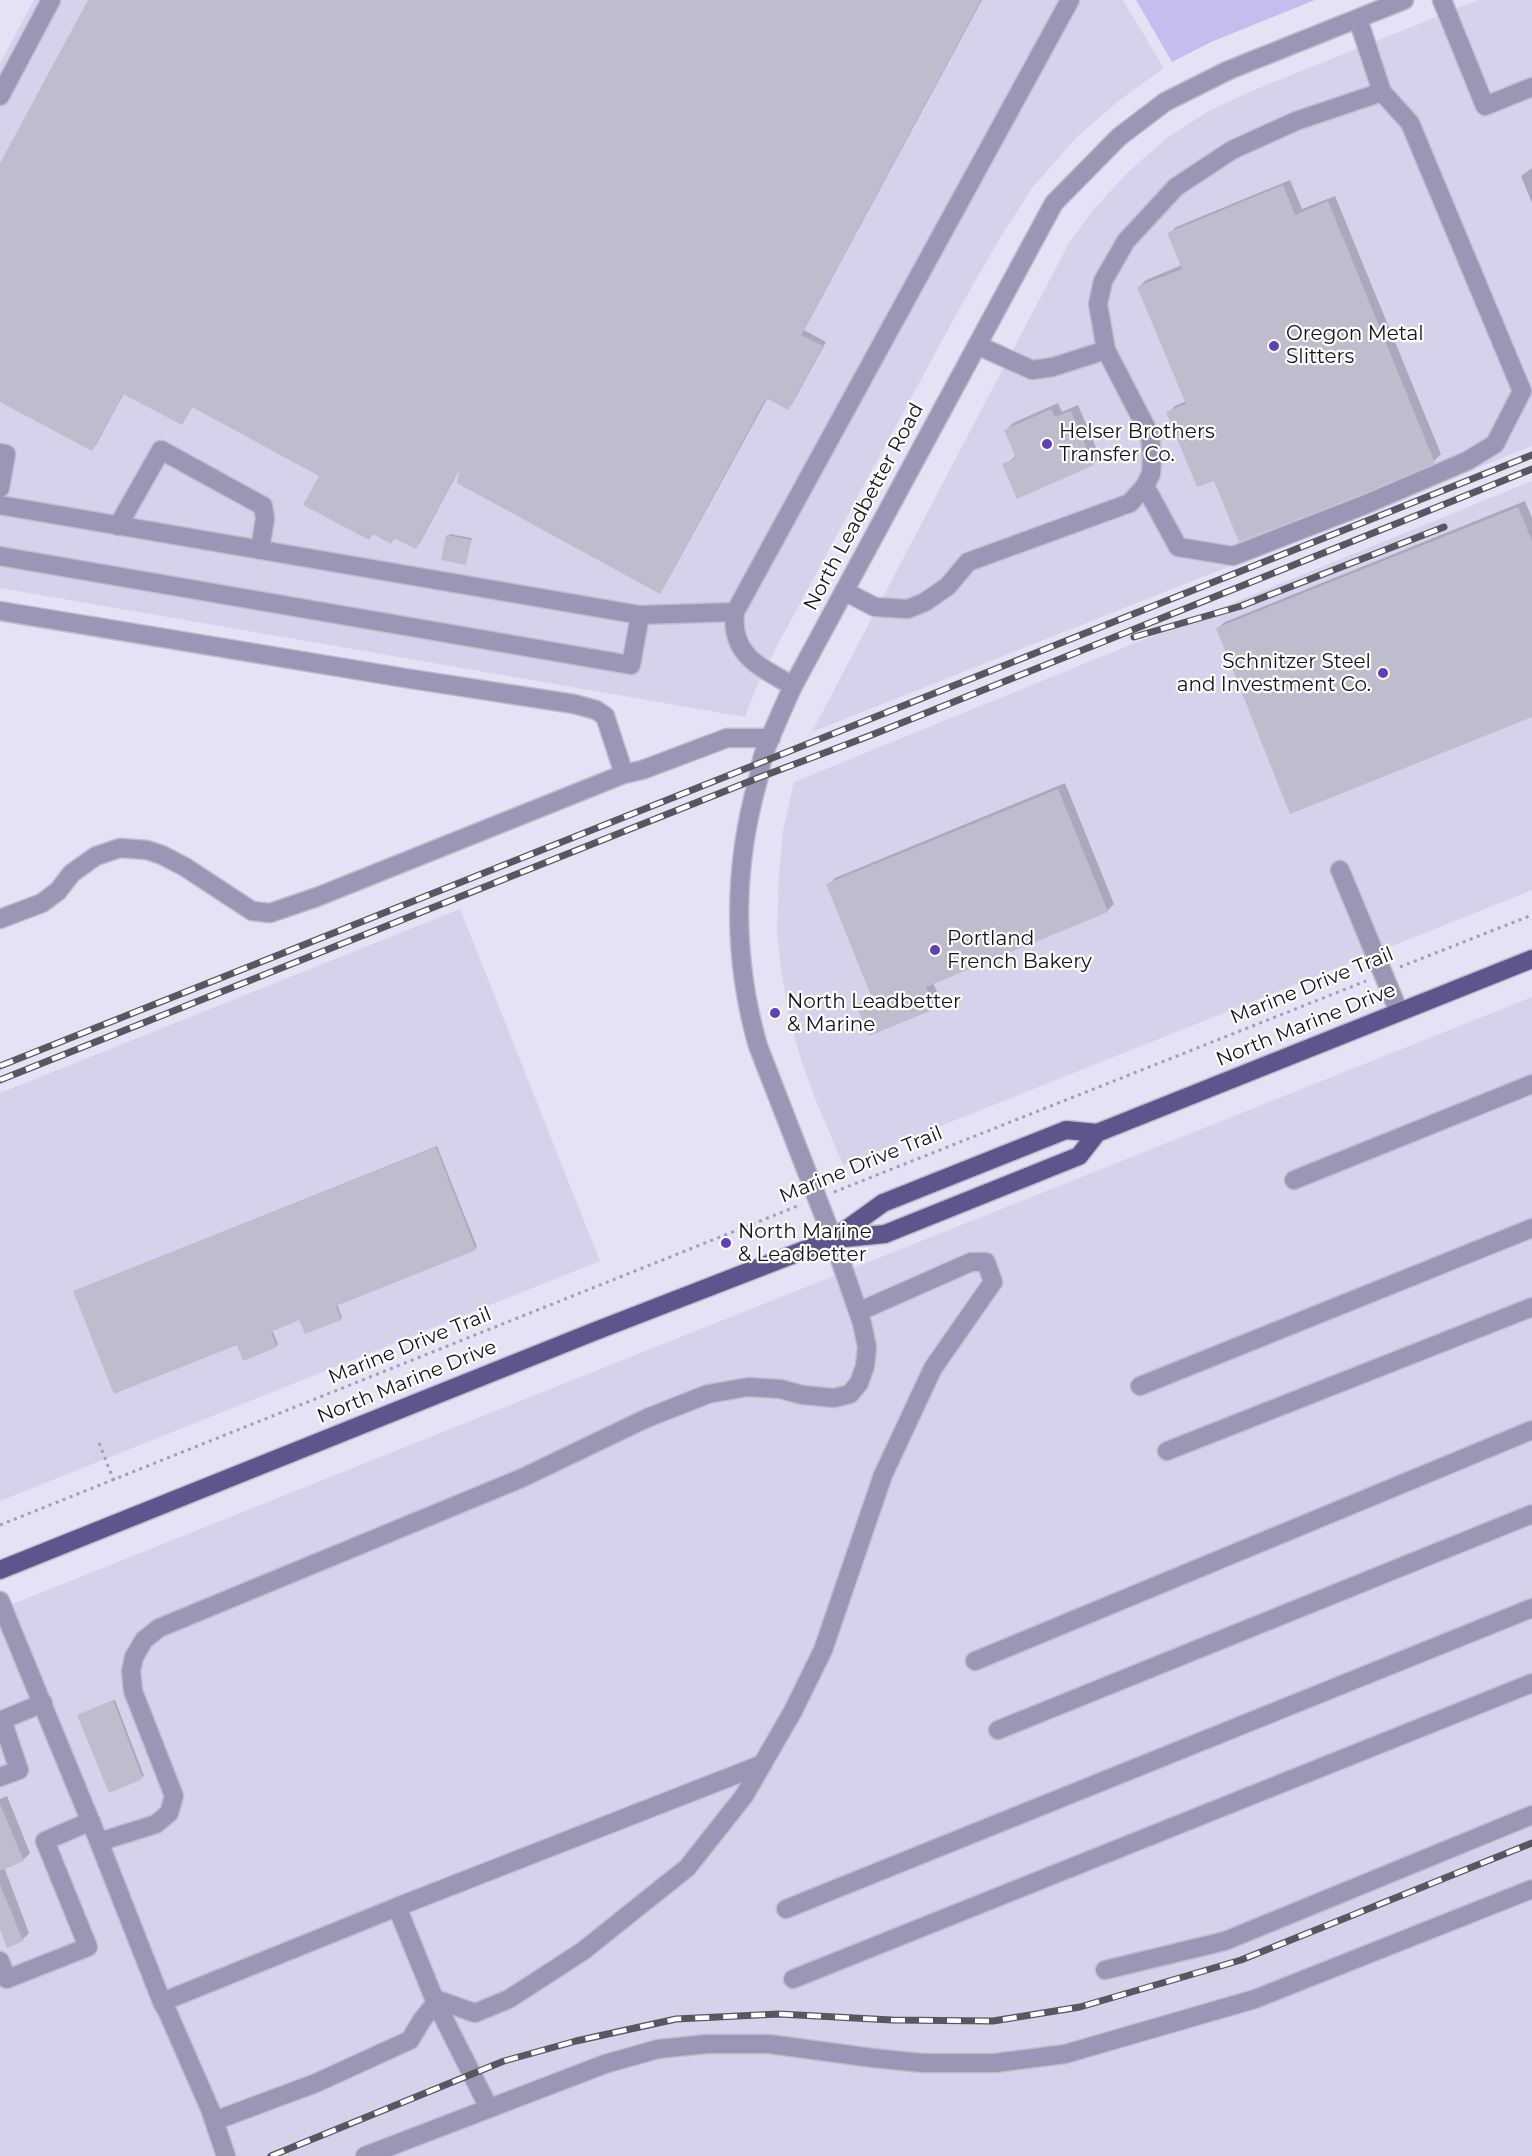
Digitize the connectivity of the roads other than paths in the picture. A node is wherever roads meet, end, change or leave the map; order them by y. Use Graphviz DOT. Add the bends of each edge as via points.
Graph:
graph roads {
  1 [pos="51,0"];
  2 [pos="1070,0"];
  3 [pos="1404,0"];
  4 [pos="1442,0"];
  5 [pos="1358,19"];
  6 [pos="1532,87"];
  7 [pos="1382,92"];
  8 [pos="0,96"];
  9 [pos="977,345"];
  10 [pos="1106,350"];
  11 [pos="0,453"];
  12 [pos="1145,486"];
  13 [pos="0,488"];
  14 [pos="0,505"];
  15 [pos="118,526"];
  16 [pos="260,550"];
  17 [pos="0,556"];
  18 [pos="844,591"];
  19 [pos="0,611"];
  20 [pos="735,612"];
  21 [pos="640,615"];
  22 [pos="793,686"];
  23 [pos="771,738"];
  24 [pos="624,774"];
  25 [pos="1340,870"];
  26 [pos="0,919"];
  27 [pos="1532,959"];
  28 [pos="1399,1012"];
  29 [pos="1532,1084"];
  30 [pos="1097,1133"];
  31 [pos="1294,1180"];
  32 [pos="1532,1228"];
  33 [pos="833,1239"];
  34 [pos="1532,1307"];
  35 [pos="858,1312"];
  36 [pos="1140,1386"];
  37 [pos="1532,1430"];
  38 [pos="1167,1451"];
  39 [pos="1532,1514"];
  40 [pos="0,1570"];
  41 [pos="0,1601"];
  42 [pos="1532,1608"];
  43 [pos="975,1661"];
  44 [pos="1532,1683"];
  45 [pos="43,1704"];
  46 [pos="1,1718"];
  47 [pos="998,1730"];
  48 [pos="763,1764"];
  49 [pos="0,1777"];
  50 [pos="1532,1815"];
  51 [pos="91,1821"];
  52 [pos="99,1842"];
  53 [pos="1532,1889"];
  54 [pos="397,1906"];
  55 [pos="786,1909"];
  56 [pos="0,1961"];
  57 [pos="1105,1970"];
  58 [pos="793,1979"];
  59 [pos="3,1980"];
  60 [pos="162,2002"];
  61 [pos="436,2003"];
  62 [pos="489,2108"];
  63 [pos="214,2121"];
  64 [pos="226,2156"];
  65 [pos="365,2156"];
  1 -- 8 [label="street"];
  2 -- 20 [label="street"];
  3 -- 5 [label="street, North Leadbetter Road"];
  4 -- 6 [label="street" via="1485,106"];
  5 -- 7 [label="street"];
  5 -- 9 [label="street, North Leadbetter Road" via="1186,91 1119,137 1054,203"];
  7 -- 10 [label="street" via="1296,121 1232,150 1176,187 1126,241 1103,281 1098,304"];
  7 -- 12 [label="street" via="1410,123 1522,391 1495,444 1467,461 1233,556 1178,547"];
  9 -- 10 [label="street" via="1032,370"];
  9 -- 18 [label="street, North Leadbetter Road"];
  10 -- 12 [label="street" via="1150,435 1151,474"];
  11 -- 13 [label="street" via="6,454"];
  12 -- 18 [label="street" via="1130,503 968,562 948,586 925,603 908,609 875,607"];
  14 -- 15 [label="street"];
  15 -- 16 [label="street"];
  15 -- 16 [label="street" via="161,450 263,506"];
  16 -- 21 [label="street"];
  17 -- 21 [label="street" via="631,665"];
  18 -- 22 [label="street, North Leadbetter Road"];
  19 -- 24 [label="street" via="574,704 605,716"];
  20 -- 21 [label="street"];
  20 -- 22 [label="street" via="735,635 743,651"];
  22 -- 23 [label="street, North Leadbetter Road"];
  23 -- 24 [label="street" via="728,738"];
  23 -- 33 [label="street, North Leadbetter Road" via="743,842 741,968 758,1046"];
  24 -- 26 [label="street" via="270,913 252,911 162,855 120,848 96,856 42,903"];
  25 -- 28 [label="street"];
  27 -- 28 [label="main road, North Marine Drive"];
  28 -- 30 [label="main road, North Marine Drive"];
  29 -- 31 [label="street"];
  30 -- 33 [label="main road, North Marine Drive" via="1066,1130 894,1198"];
  30 -- 33 [label="main road, North Marine Drive" via="1079,1156 885,1233"];
  32 -- 36 [label="street"];
  33 -- 35 [label="street, North Leadbetter Road"];
  33 -- 40 [label="main road, North Marine Drive"];
  34 -- 38 [label="street"];
  35 -- 48 [label="street" via="971,1263 986,1262 993,1282 933,1368 883,1475 823,1650"];
  35 -- 52 [label="street, North Leadbetter Road" via="867,1347 859,1383 850,1394 834,1398 748,1387 708,1394 647,1418 522,1478 159,1628 144,1640 131,1671 134,1691 174,1796 169,1813 156,1824"];
  37 -- 43 [label="street"];
  39 -- 47 [label="street"];
  41 -- 45 [label="street"];
  42 -- 55 [label="street"];
  44 -- 58 [label="street"];
  45 -- 46 [label="street"];
  45 -- 51 [label="street"];
  46 -- 49 [label="street" via="19,1770"];
  48 -- 54 [label="street"];
  48 -- 61 [label="street" via="744,1796 687,1868 583,1951 509,1999 475,2013 438,2000"];
  50 -- 57 [label="street" via="1226,1941"];
  51 -- 52 [label="street"];
  51 -- 59 [label="street" via="45,1841 88,1947"];
  52 -- 60 [label="street"];
  53 -- 62 [label="street" via="1255,1999 1065,2054 995,2063 922,2063 769,2044 707,2044 658,2049 611,2062"];
  54 -- 60 [label="street"];
  54 -- 61 [label="street"];
  56 -- 59 [label="street"];
  60 -- 63 [label="street"];
  61 -- 62 [label="street"];
  61 -- 63 [label="street" via="411,2040 316,2083"];
  62 -- 65 [label="street"];
  63 -- 64 [label="street"];
}
